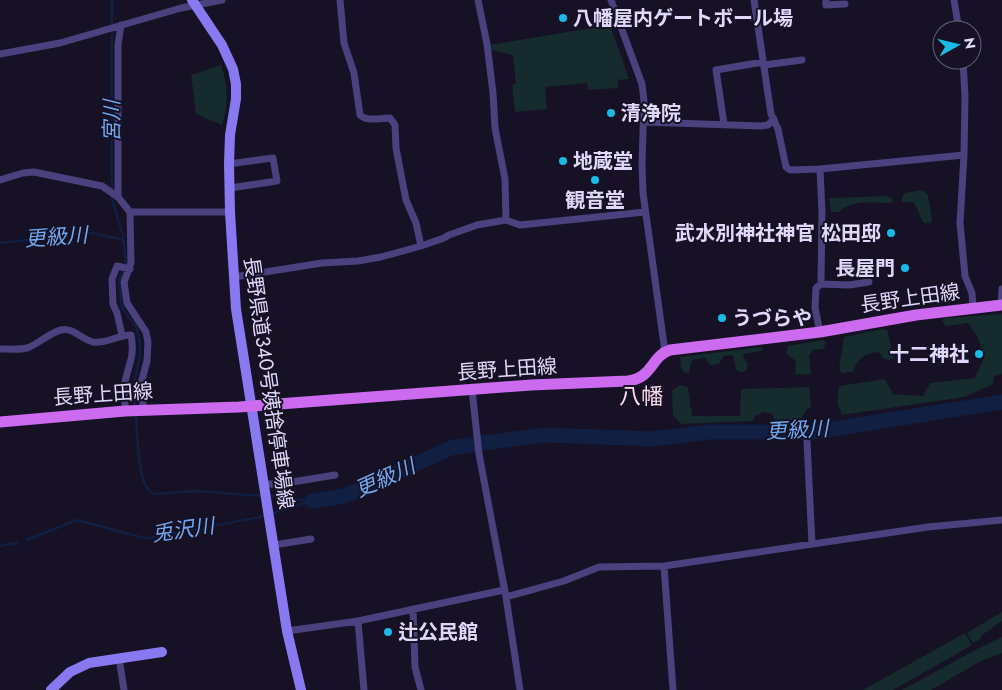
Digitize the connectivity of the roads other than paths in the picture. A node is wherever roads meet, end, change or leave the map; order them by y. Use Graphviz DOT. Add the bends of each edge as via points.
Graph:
graph roads {
  1 [pos="222,0"];
  2 [pos="340,0"];
  3 [pos="478,0"];
  4 [pos="611,0"];
  5 [pos="754,0"];
  6 [pos="826,0"];
  7 [pos="954,0"];
  8 [pos="194,3"];
  9 [pos="845,4"];
  10 [pos="957,20"];
  11 [pos="119,26"];
  12 [pos="0,54"];
  13 [pos="802,60"];
  14 [pos="764,64"];
  15 [pos="964,70"];
  16 [pos="774,119"];
  17 [pos="644,122"];
  18 [pos="724,124"];
  19 [pos="964,155"];
  20 [pos="229,164"];
  21 [pos="820,169"];
  22 [pos="0,180"];
  23 [pos="230,188"];
  24 [pos="118,196"];
  25 [pos="130,212"];
  26 [pos="230,212"];
  27 [pos="645,212"];
  28 [pos="506,220"];
  29 [pos="422,246"];
  30 [pos="129,268"];
  31 [pos="234,277"];
  32 [pos="869,282"];
  33 [pos="822,284"];
  34 [pos="1002,289"];
  35 [pos="1002,306"];
  36 [pos="973,308"];
  37 [pos="820,332"];
  38 [pos="122,335"];
  39 [pos="0,349"];
  40 [pos="665,352"];
  41 [pos="472,390"];
  42 [pos="252,406"];
  43 [pos="135,410"];
  44 [pos="0,422"];
  45 [pos="807,441"];
  46 [pos="335,475"];
  47 [pos="265,486"];
  48 [pos="1002,520"];
  49 [pos="311,539"];
  50 [pos="812,544"];
  51 [pos="274,545"];
  52 [pos="664,566"];
  53 [pos="505,594"];
  54 [pos="413,609"];
  55 [pos="358,621"];
  56 [pos="287,631"];
  57 [pos="162,652"];
  58 [pos="119,658"];
  59 [pos="298,688"];
  60 [pos="51,690"];
  61 [pos="124,690"];
  62 [pos="364,690"];
  63 [pos="421,690"];
  64 [pos="520,690"];
  65 [pos="673,690"];
  1 -- 8 [label="street"];
  2 -- 29 [label="street" via="344,44 354,73 360,115 363,118 390,118 395,125 406,200"];
  3 -- 28 [label="street" via="505,179"];
  4 -- 17 [label="street" via="642,84"];
  5 -- 14 [label="street"];
  6 -- 9 [label="street" via="826,5"];
  7 -- 10 [label="street"];
  8 -- 11 [label="street"];
  8 -- 20 [label="main road, 長野県道340号姨捨停車場線" via="222,45 233,69 236,99"];
  11 -- 12 [label="street" via="60,43"];
  11 -- 24 [label="street"];
  13 -- 14 [label="street"];
  14 -- 16 [label="street"];
  14 -- 18 [label="street" via="716,70"];
  15 -- 19 [label="street"];
  16 -- 18 [label="street" via="761,126"];
  16 -- 21 [label="street" via="786,167 790,170"];
  17 -- 18 [label="street"];
  17 -- 27 [label="street"];
  19 -- 21 [label="street"];
  19 -- 36 [label="street" via="960,223 965,276 972,293"];
  20 -- 23 [label="main road, 長野県道340号姨捨停車場線"];
  20 -- 23 [label="street" via="273,158 277,181"];
  21 -- 33 [label="street"];
  22 -- 24 [label="street" via="34,172 102,186"];
  23 -- 26 [label="main road, 長野県道340号姨捨停車場線"];
  24 -- 25 [label="street"];
  25 -- 26 [label="street"];
  25 -- 30 [label="street"];
  26 -- 31 [label="main road, 長野県道340号姨捨停車場線"];
  27 -- 28 [label="street" via="520,225"];
  27 -- 40 [label="street"];
  28 -- 29 [label="street" via="477,226"];
  29 -- 31 [label="street" via="358,261 314,264"];
  30 -- 38 [label="street" via="117,266 112,278 113,304"];
  30 -- 43 [label="street" via="124,282 127,303 146,332 148,342 147,361"];
  31 -- 42 [label="main road, 長野県道340号姨捨停車場線"];
  32 -- 33 [label="street"];
  33 -- 37 [label="street" via="816,288 815,308"];
  34 -- 35 [label="street"];
  35 -- 36 [label="main road, 長野上田線"];
  36 -- 37 [label="main road, 長野上田線"];
  37 -- 40 [label="main road, 長野上田線"];
  38 -- 39 [label="street" via="107,342 94,342 67,329 28,348"];
  38 -- 43 [label="street" via="130,335 133,346 125,385"];
  40 -- 41 [label="main road, 長野上田線" via="644,376 633,380"];
  41 -- 42 [label="main road, 長野上田線"];
  41 -- 53 [label="street" via="478,450"];
  42 -- 43 [label="main road, 長野上田線"];
  42 -- 47 [label="main road, 長野県道340号姨捨停車場線"];
  43 -- 44 [label="main road, 長野上田線"];
  45 -- 50 [label="street"];
  46 -- 47 [label="street"];
  47 -- 51 [label="main road, 長野県道340号姨捨停車場線"];
  48 -- 50 [label="street"];
  49 -- 51 [label="street"];
  50 -- 52 [label="street"];
  51 -- 56 [label="main road, 長野県道340号姨捨停車場線"];
  52 -- 53 [label="street" via="599,567 564,581"];
  52 -- 65 [label="street"];
  53 -- 54 [label="street"];
  53 -- 64 [label="street"];
  54 -- 55 [label="street"];
  54 -- 63 [label="street" via="416,667"];
  55 -- 56 [label="street"];
  55 -- 62 [label="street"];
  56 -- 59 [label="main road, 長野県道340号姨捨停車場線"];
  57 -- 58 [label="main road"];
  58 -- 60 [label="main road" via="76,668"];
  58 -- 61 [label="street"];
}
